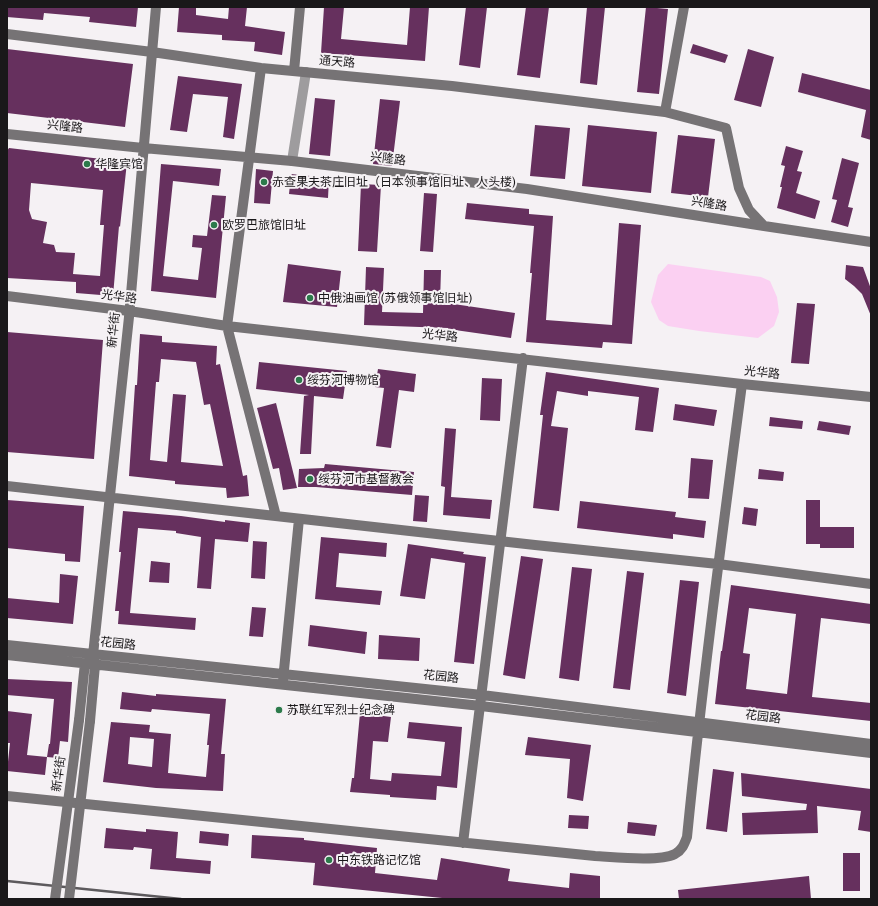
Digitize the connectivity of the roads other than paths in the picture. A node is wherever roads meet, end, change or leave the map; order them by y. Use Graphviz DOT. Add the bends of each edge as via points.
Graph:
graph roads {
  1 [pos="156,7"];
  2 [pos="300,7"];
  3 [pos="684,7"];
  4 [pos="7,34"];
  5 [pos="152,52"];
  6 [pos="261,68"];
  7 [pos="294,71"];
  8 [pos="306,72"];
  9 [pos="665,112"];
  10 [pos="7,134"];
  11 [pos="143,148"];
  12 [pos="250,157"];
  13 [pos="292,161"];
  14 [pos="764,226"];
  15 [pos="871,242"];
  16 [pos="7,296"];
  17 [pos="130,311"];
  18 [pos="227,326"];
  19 [pos="523,358"];
  20 [pos="742,384"];
  21 [pos="871,397"];
  22 [pos="7,486"];
  23 [pos="109,498"];
  24 [pos="276,516"];
  25 [pos="299,519"];
  26 [pos="501,542"];
  27 [pos="718,564"];
  28 [pos="871,584"];
  29 [pos="7,645"];
  30 [pos="7,655"];
  31 [pos="91,661"];
  32 [pos="283,673"];
  33 [pos="282,684"];
  34 [pos="482,695"];
  35 [pos="481,706"];
  36 [pos="698,727"];
  37 [pos="871,744"];
  38 [pos="871,753"];
  39 [pos="7,796"];
  40 [pos="463,843"];
  41 [pos="55,899"];
  42 [pos="69,899"];
  1 -- 5 [label="street, 新华街"];
  2 -- 7 [label="street"];
  3 -- 9 [label="street"];
  4 -- 5 [label="street, 通天路"];
  5 -- 6 [label="street, 通天路"];
  5 -- 11 [label="street, 新华街"];
  6 -- 7 [label="street, 通天路"];
  6 -- 12 [label="street"];
  7 -- 8 [label="street, 通天路"];
  8 -- 9 [label="street, 通天路" via="452,86"];
  8 -- 13 [label="street"];
  9 -- 14 [label="street, 通天路" via="726,128 739,188 749,210"];
  10 -- 11 [label="street, 兴隆路"];
  11 -- 12 [label="street, 兴隆路"];
  11 -- 17 [label="street, 新华街"];
  12 -- 13 [label="street, 兴隆路"];
  12 -- 18 [label="street"];
  13 -- 14 [label="street, 兴隆路" via="527,189"];
  14 -- 15 [label="street, 兴隆路"];
  16 -- 17 [label="street, 光华路"];
  17 -- 18 [label="street, 光华路"];
  17 -- 23 [label="street, 新华街"];
  18 -- 19 [label="street, 光华路"];
  18 -- 24 [label="street"];
  19 -- 20 [label="street, 光华路"];
  19 -- 26 [label="street"];
  20 -- 21 [label="street, 光华路"];
  20 -- 27 [label="street"];
  22 -- 23 [label="street"];
  23 -- 24 [label="street"];
  23 -- 31 [label="street, 新华街"];
  24 -- 25 [label="street"];
  25 -- 26 [label="street"];
  25 -- 32 [label="street"];
  26 -- 27 [label="street"];
  26 -- 34 [label="street"];
  27 -- 28 [label="street"];
  27 -- 36 [label="street"];
  29 -- 31 [label="street, 花园路"];
  30 -- 31 [label="street, 花园路"];
  31 -- 32 [label="street, 花园路"];
  31 -- 33 [label="street, 花园路"];
  31 -- 41 [label="street, 新华街, bridge" via="79,720"];
  31 -- 42 [label="street, 新华街, bridge" via="90,721"];
  32 -- 33 [label="street"];
  32 -- 34 [label="street, 花园路"];
  33 -- 35 [label="street, 花园路"];
  34 -- 35 [label="street"];
  34 -- 36 [label="street, 花园路"];
  35 -- 36 [label="street, 花园路"];
  35 -- 40 [label="street"];
  36 -- 37 [label="street, 花园路"];
  36 -- 38 [label="street, 花园路"];
  36 -- 40 [label="street" via="687,837 683,847 674,854 660,858 594,856"];
  39 -- 40 [label="street"];
}
